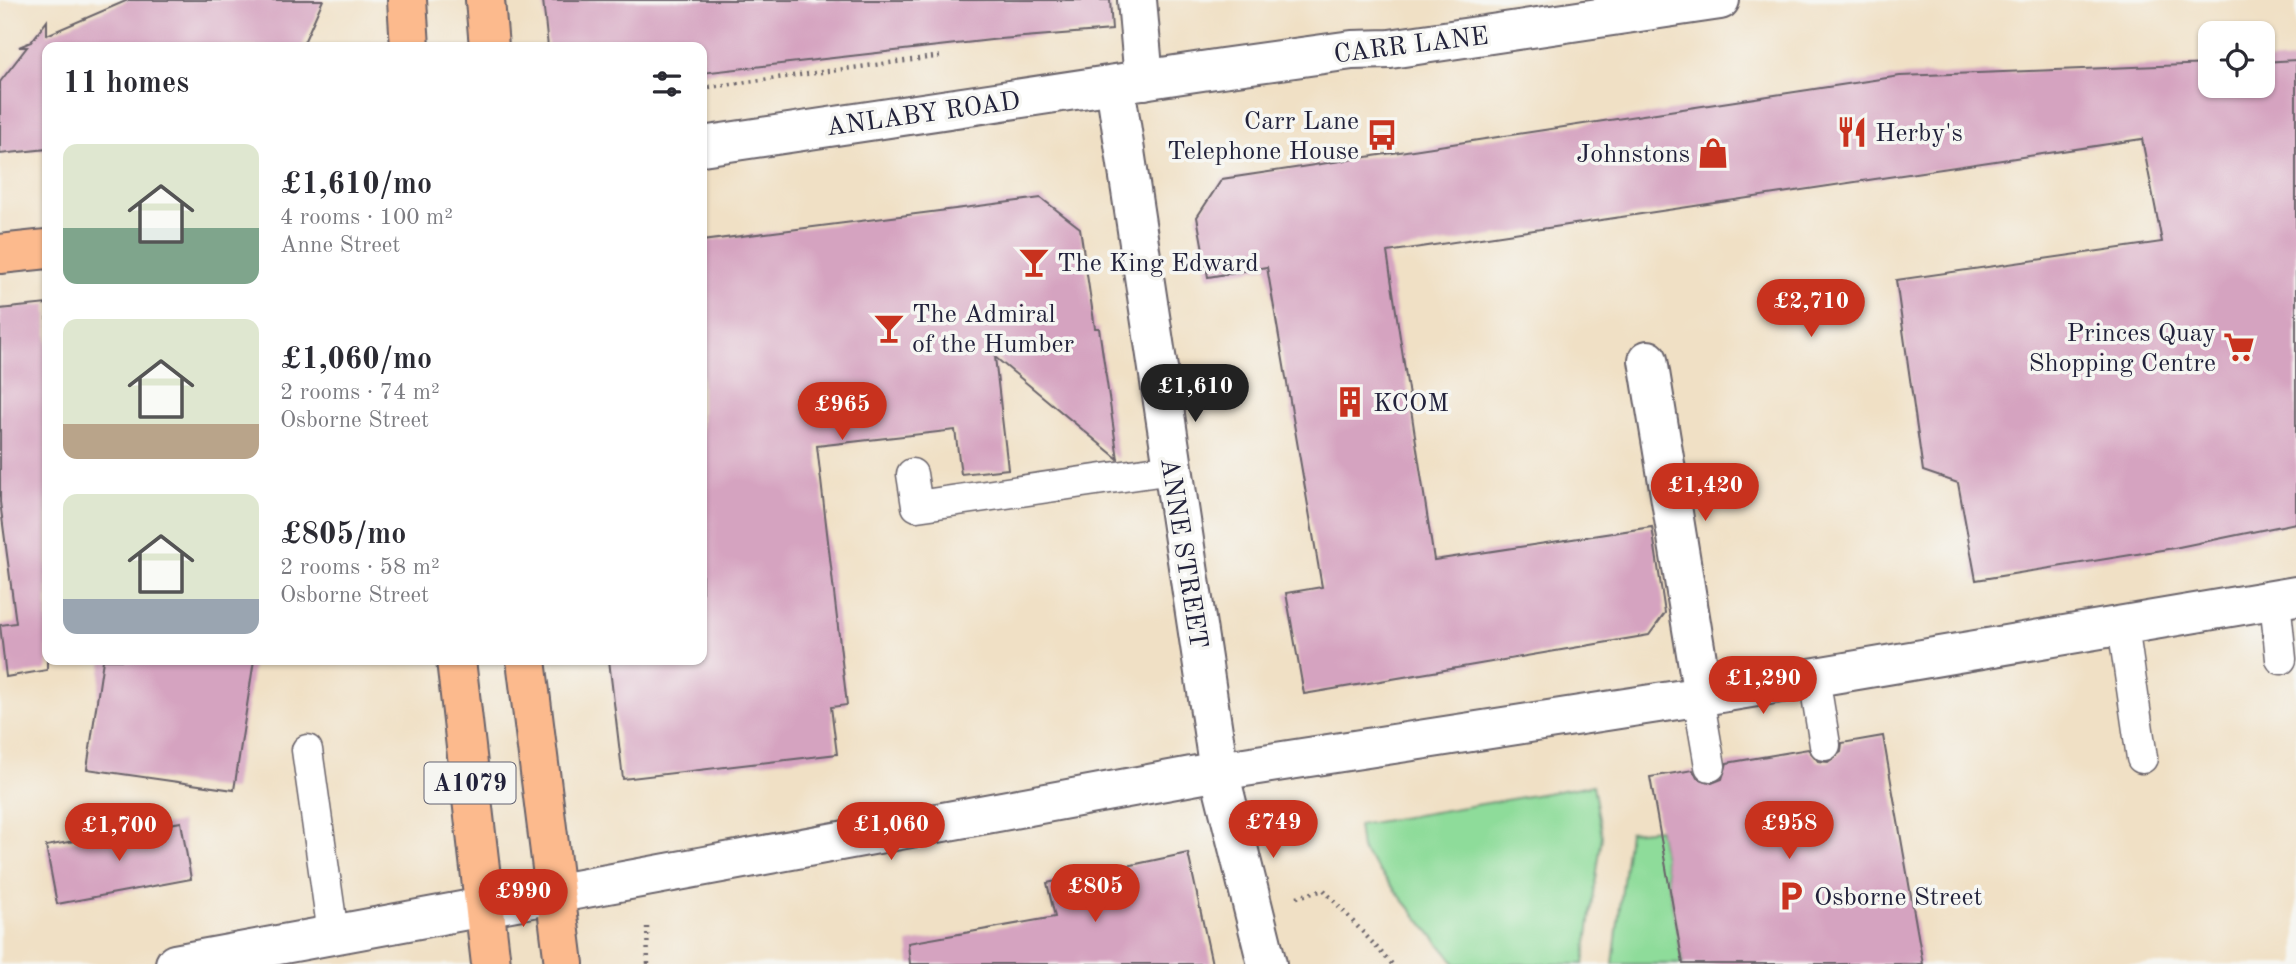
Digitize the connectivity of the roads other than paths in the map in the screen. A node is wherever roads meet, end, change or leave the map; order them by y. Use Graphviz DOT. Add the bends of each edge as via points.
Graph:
graph roads {
  1 [pos="406,0"];
  2 [pos="485,0"];
  3 [pos="1137,0"];
  4 [pos="1720,0"];
  5 [pos="395,42"];
  6 [pos="410,42"];
  7 [pos="489,42"];
  8 [pos="1129,82"];
  9 [pos="707,145"];
  10 [pos="42,250"];
  11 [pos="0,254"];
  12 [pos="1648,360"];
  13 [pos="1172,469"];
  14 [pos="912,474"];
  15 [pos="2285,598"];
  16 [pos="2123,626"];
  17 [pos="2281,659"];
  18 [pos="457,665"];
  19 [pos="527,665"];
  20 [pos="1814,677"];
  21 [pos="1701,696"];
  22 [pos="1825,746"];
  23 [pos="307,750"];
  24 [pos="2142,758"];
  25 [pos="1710,766"];
  26 [pos="1219,771"];
  27 [pos="553,894"];
  28 [pos="483,906"];
  29 [pos="333,934"];
  30 [pos="175,964"];
  31 [pos="491,964"];
  32 [pos="564,964"];
  33 [pos="1267,964"];
  1 -- 5 [label="main road"];
  1 -- 6 [label="main road"];
  2 -- 7 [label="main road"];
  3 -- 8 [label="street, ANNE STREET"];
  4 -- 8 [label="street, CARR LANE"];
  8 -- 9 [label="street, ANLABY ROAD"];
  8 -- 13 [label="street, ANNE STREET"];
  10 -- 11 [label="main road"];
  12 -- 21 [label="street"];
  13 -- 14 [label="lane" via="917,506"];
  13 -- 26 [label="street, ANNE STREET"];
  15 -- 16 [label="street"];
  15 -- 17 [label="lane"];
  16 -- 20 [label="street"];
  16 -- 24 [label="lane"];
  18 -- 28 [label="main road, A1079"];
  19 -- 27 [label="main road, A1079"];
  20 -- 21 [label="street"];
  20 -- 22 [label="lane"];
  21 -- 25 [label="lane"];
  21 -- 26 [label="street"];
  23 -- 29 [label="lane"];
  26 -- 27 [label="street"];
  26 -- 33 [label="street, ANNE STREET"];
  27 -- 28 [label="street"];
  27 -- 32 [label="main road, A1079"];
  28 -- 29 [label="street"];
  28 -- 31 [label="main road, A1079"];
  29 -- 30 [label="street"];
}
